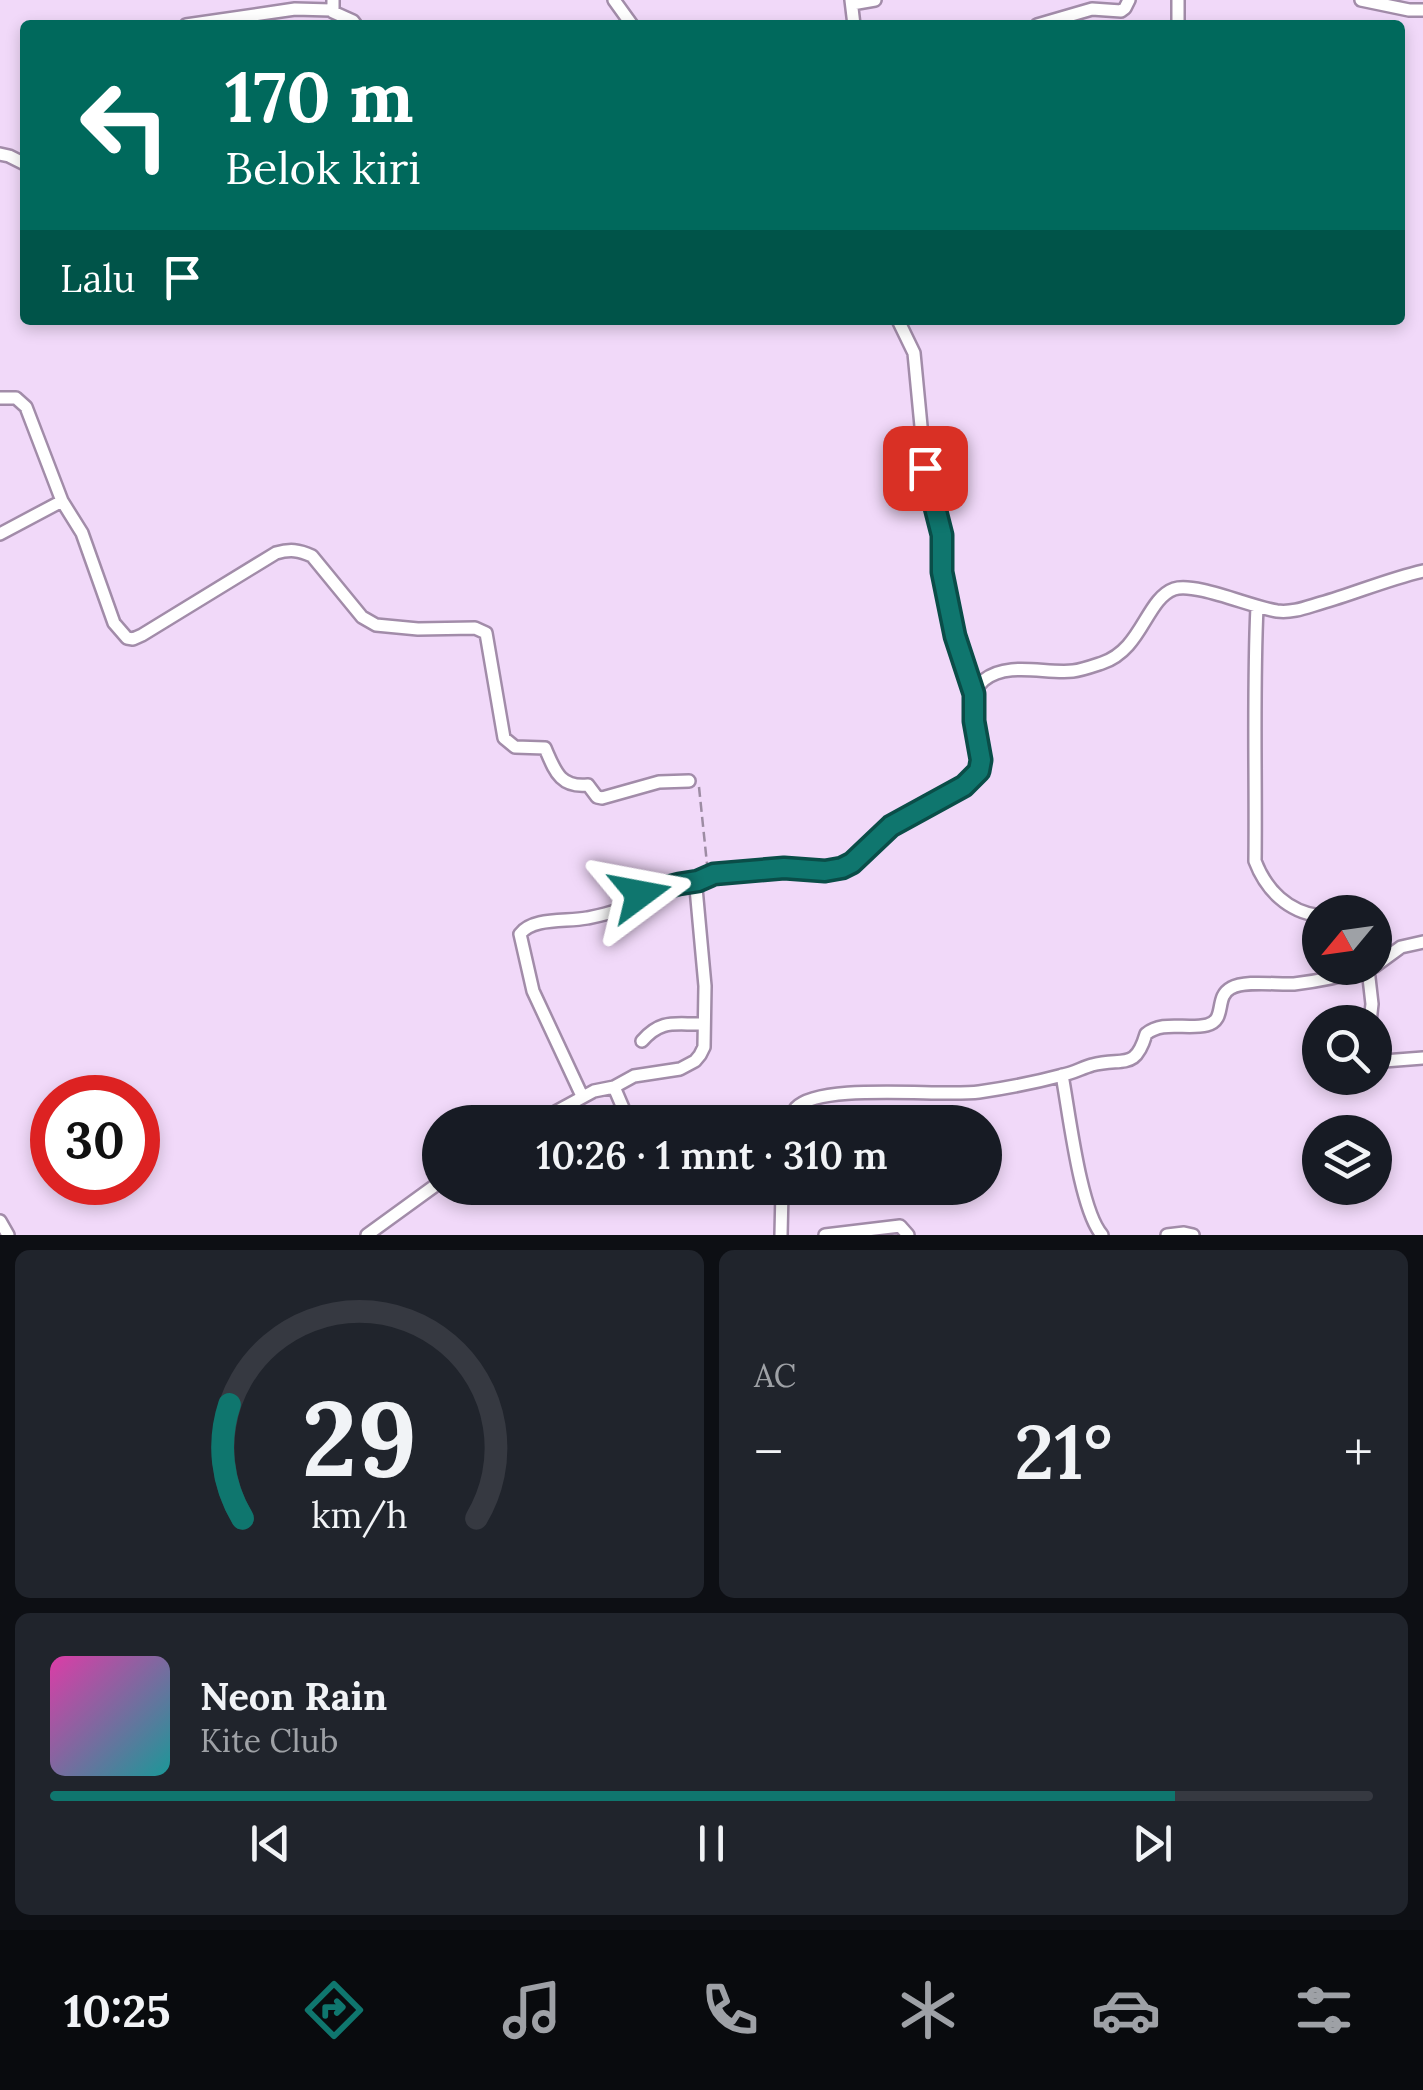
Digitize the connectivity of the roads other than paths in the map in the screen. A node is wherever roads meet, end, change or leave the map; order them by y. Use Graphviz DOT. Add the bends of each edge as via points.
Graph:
graph roads {
  1 [pos="874,0"];
  2 [pos="1129,0"];
  3 [pos="1361,0"];
  4 [pos="852,2"];
  5 [pos="332,5"];
  6 [pos="1423,10"];
  7 [pos="218,20"];
  8 [pos="350,20"];
  9 [pos="1055,20"];
  10 [pos="900,325"];
  11 [pos="0,398"];
  12 [pos="62,501"];
  13 [pos="0,534"];
  14 [pos="1423,571"];
  15 [pos="1257,607"];
  16 [pos="974,694"];
  17 [pos="689,781"];
  18 [pos="703,878"];
  19 [pos="1302,914"];
  20 [pos="1423,942"];
  21 [pos="1392,953"];
  22 [pos="1302,982"];
  23 [pos="704,1024"];
  24 [pos="642,1041"];
  25 [pos="1423,1058"];
  26 [pos="1392,1061"];
  27 [pos="1062,1076"];
  28 [pos="614,1086"];
  29 [pos="582,1096"];
  30 [pos="567,1105"];
  31 [pos="622,1105"];
  32 [pos="803,1105"];
  33 [pos="422,1195"];
  34 [pos="783,1205"];
  35 [pos="0,1222"];
  36 [pos="8,1235"];
  37 [pos="367,1235"];
  38 [pos="780,1235"];
  39 [pos="825,1235"];
  40 [pos="908,1235"];
  41 [pos="1102,1235"];
  42 [pos="1167,1235"];
  43 [pos="1192,1235"];
  1 -- 4 [label="street"];
  2 -- 9 [label="street" via="1121,10 1092,9"];
  3 -- 6 [label="street"];
  5 -- 7 [label="street"];
  5 -- 8 [label="street" via="336,16"];
  10 -- 16 [label="street" via="914,353 942,572"];
  11 -- 12 [label="street" via="16,398 26,407"];
  12 -- 13 [label="street"];
  12 -- 17 [label="street" via="82,534 114,624 127,638 276,553 303,552 376,625 486,633 504,738 514,747 544,747 566,784 588,785 602,798"];
  14 -- 15 [label="street" via="1290,611"];
  15 -- 16 [label="street" via="1179,587 1165,593 1132,644 1106,662 1072,671 1001,672"];
  15 -- 19 [label="street" via="1255,860 1271,890"];
  16 -- 18 [label="street" via="979,771 891,826 852,863 825,871 784,868"];
  18 -- 23 [label="street" via="696,888"];
  18 -- 29 [label="street" via="640,894 604,914 522,930 533,991"];
  20 -- 21 [label="street"];
  22 -- 27 [label="street" via="1236,986 1224,993 1213,1023 1158,1026 1131,1059"];
  23 -- 24 [label="street" via="661,1025"];
  23 -- 28 [label="street" via="704,1046 695,1061"];
  25 -- 26 [label="street"];
  27 -- 32 [label="street" via="975,1092 831,1096"];
  27 -- 41 [label="street" via="1085,1198"];
  28 -- 29 [label="street"];
  28 -- 31 [label="street"];
  29 -- 30 [label="street"];
  33 -- 37 [label="street"];
  34 -- 38 [label="street"];
  35 -- 36 [label="street"];
  39 -- 40 [label="street" via="900,1226"];
  42 -- 43 [label="street"];
}
